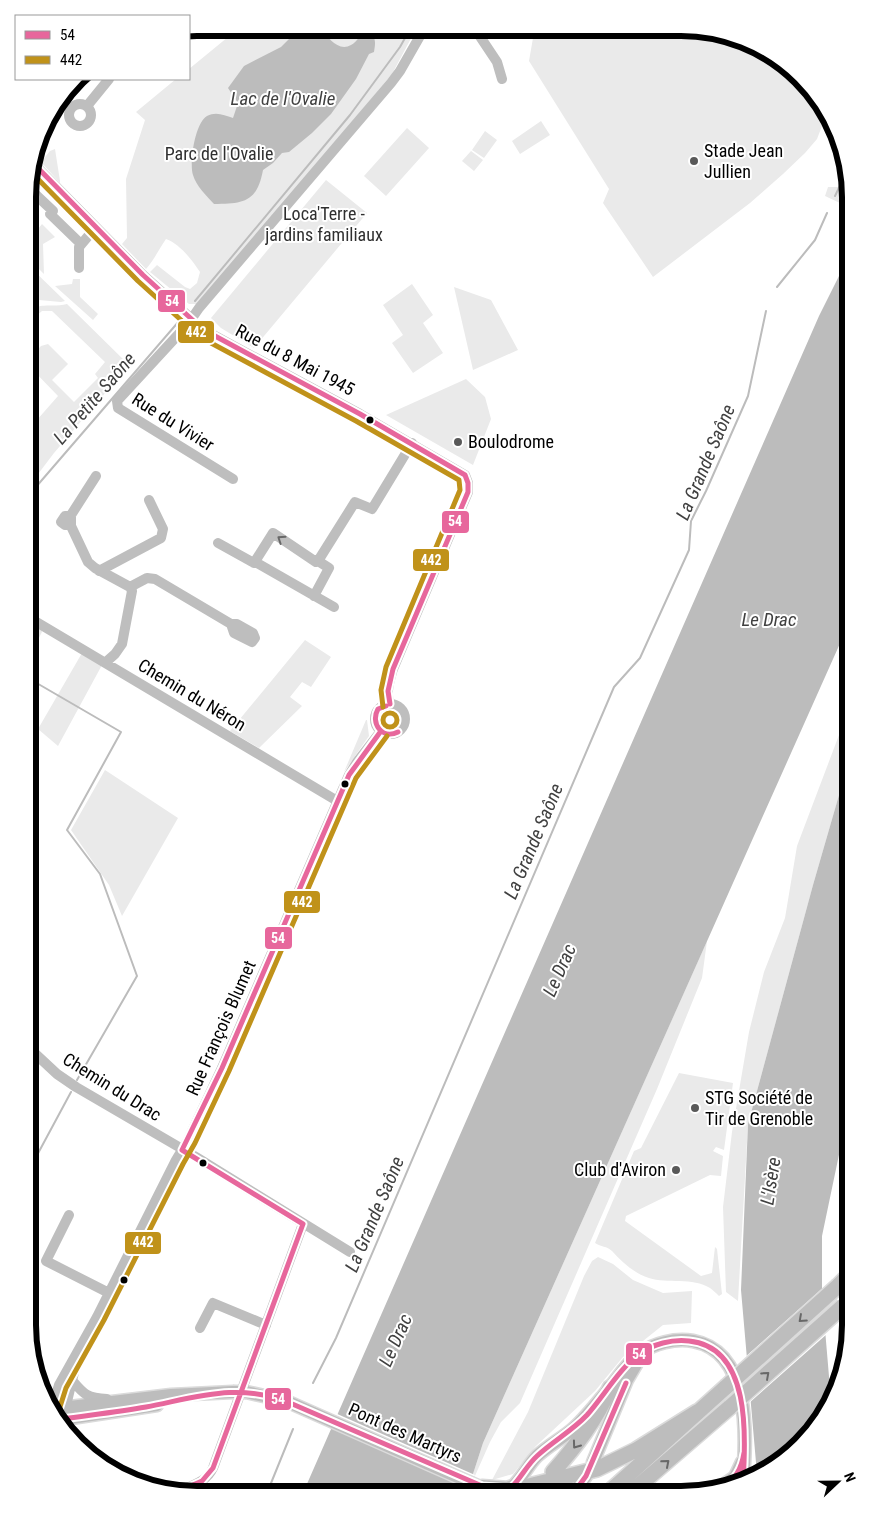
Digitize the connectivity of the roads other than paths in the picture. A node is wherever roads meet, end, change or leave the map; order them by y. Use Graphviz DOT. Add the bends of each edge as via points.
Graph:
graph roads {
  1 [pos="479,36"];
  2 [pos="420,37"];
  3 [pos="502,79"];
  4 [pos="108,80"];
  5 [pos="88,106"];
  6 [pos="39,170"];
  7 [pos="36,195"];
  8 [pos="95,228"];
  9 [pos="81,244"];
  10 [pos="79,268"];
  11 [pos="191,318"];
  12 [pos="412,443"];
  13 [pos="96,476"];
  14 [pos="233,479"];
  15 [pos="149,500"];
  16 [pos="218,543"];
  17 [pos="318,561"];
  18 [pos="254,563"];
  19 [pos="99,570"];
  20 [pos="130,587"];
  21 [pos="314,596"];
  22 [pos="334,607"];
  23 [pos="36,622"];
  24 [pos="230,624"];
  25 [pos="106,662"];
  26 [pos="390,704"];
  27 [pos="381,732"];
  28 [pos="339,802"];
  29 [pos="36,1054"];
  30 [pos="182,1150"];
  31 [pos="69,1215"];
  32 [pos="303,1224"];
  33 [pos="350,1252"];
  34 [pos="841,1283"];
  35 [pos="108,1294"];
  36 [pos="841,1307"];
  37 [pos="266,1325"];
  38 [pos="200,1328"];
  39 [pos="651,1348"];
  40 [pos="69,1377"];
  41 [pos="610,1388"];
  42 [pos="209,1394"];
  43 [pos="134,1400"];
  44 [pos="60,1408"];
  45 [pos="697,1412"];
  46 [pos="64,1414"];
  47 [pos="64,1414"];
  48 [pos="744,1455"];
  49 [pos="593,1462"];
  50 [pos="553,1472"];
  51 [pos="743,1472"];
  52 [pos="736,1475"];
  53 [pos="586,1476"];
  54 [pos="190,1485"];
  55 [pos="482,1486"];
  56 [pos="513,1486"];
  57 [pos="529,1486"];
  58 [pos="579,1486"];
  59 [pos="616,1486"];
  60 [pos="638,1486"];
  1 -- 3 [label="street" via="497,62"];
  2 -- 11 [label="street" via="391,83"];
  4 -- 5 [label="street"];
  6 -- 8 [label="street, Rue du 8 Mai 1945"];
  7 -- 9 [label="street" via="53,211 50,214"];
  8 -- 9 [label="street"];
  8 -- 11 [label="street, Rue du 8 Mai 1945"];
  9 -- 10 [label="street"];
  11 -- 12 [label="street, Rue du 8 Mai 1945" via="215,336"];
  11 -- 14 [label="street, Rue du Vivier" via="117,401 118,408"];
  12 -- 17 [label="street" via="372,509 355,502"];
  12 -- 26 [label="street, Rue du 8 Mai 1945" via="465,475 468,492 393,669"];
  13 -- 19 [label="street" via="70,520 88,562"];
  15 -- 19 [label="street" via="163,529 161,538"];
  16 -- 18 [label="street"];
  17 -- 18 [label="street, one-way" via="273,534"];
  17 -- 21 [label="street" via="329,568"];
  18 -- 21 [label="street"];
  19 -- 20 [label="street"];
  20 -- 24 [label="street" via="147,578 156,579"];
  20 -- 25 [label="street" via="132,591 122,644"];
  21 -- 22 [label="street"];
  23 -- 25 [label="street, Chemin du Néron"];
  25 -- 28 [label="street, Chemin du Néron"];
  26 -- 27 [label="street" via="376,714 375,723"];
  26 -- 27 [label="street" via="401,710 404,722 396,733"];
  27 -- 28 [label="street, Rue François Blumet" via="349,775"];
  28 -- 30 [label="street, Rue François Blumet" via="222,1068"];
  29 -- 30 [label="street, Chemin du Drac" via="76,1088"];
  30 -- 32 [label="street, Chemin du Drac"];
  30 -- 35 [label="street, Rue François Blumet"];
  31 -- 35 [label="street" via="46,1261"];
  32 -- 33 [label="street, Chemin du Drac"];
  32 -- 37 [label="street"];
  34 -- 45 [label="highway, one-way, bridge"];
  35 -- 40 [label="street, Rue François Blumet"];
  60 -- 36 [label="highway, one-way, bridge"];
  37 -- 38 [label="street" via="214,1303"];
  37 -- 54 [label="street" via="209,1476"];
  39 -- 41 [label="main road" via="632,1359"];
  39 -- 48 [label="main road" via="670,1340 700,1342 726,1361 740,1390"];
  39 -- 49 [label="main road" via="635,1365"];
  40 -- 43 [label="street" via="87,1396"];
  40 -- 44 [label="street, Rue François Blumet"];
  41 -- 50 [label="highway, one-way" via="578,1442"];
  41 -- 56 [label="main road" via="574,1428 536,1457"];
  42 -- 43 [label="main road"];
  42 -- 47 [label="main road" via="145,1407"];
  42 -- 55 [label="main road, Pont des Martyrs, bridge" via="246,1392 279,1399"];
  43 -- 46 [label="main road"];
  45 -- 57 [label="highway" via="631,1453 598,1469"];
  45 -- 59 [label="highway"];
  48 -- 51 [label="main road"];
  48 -- 52 [label="main road"];
  53 -- 58 [label="main road"];
}
